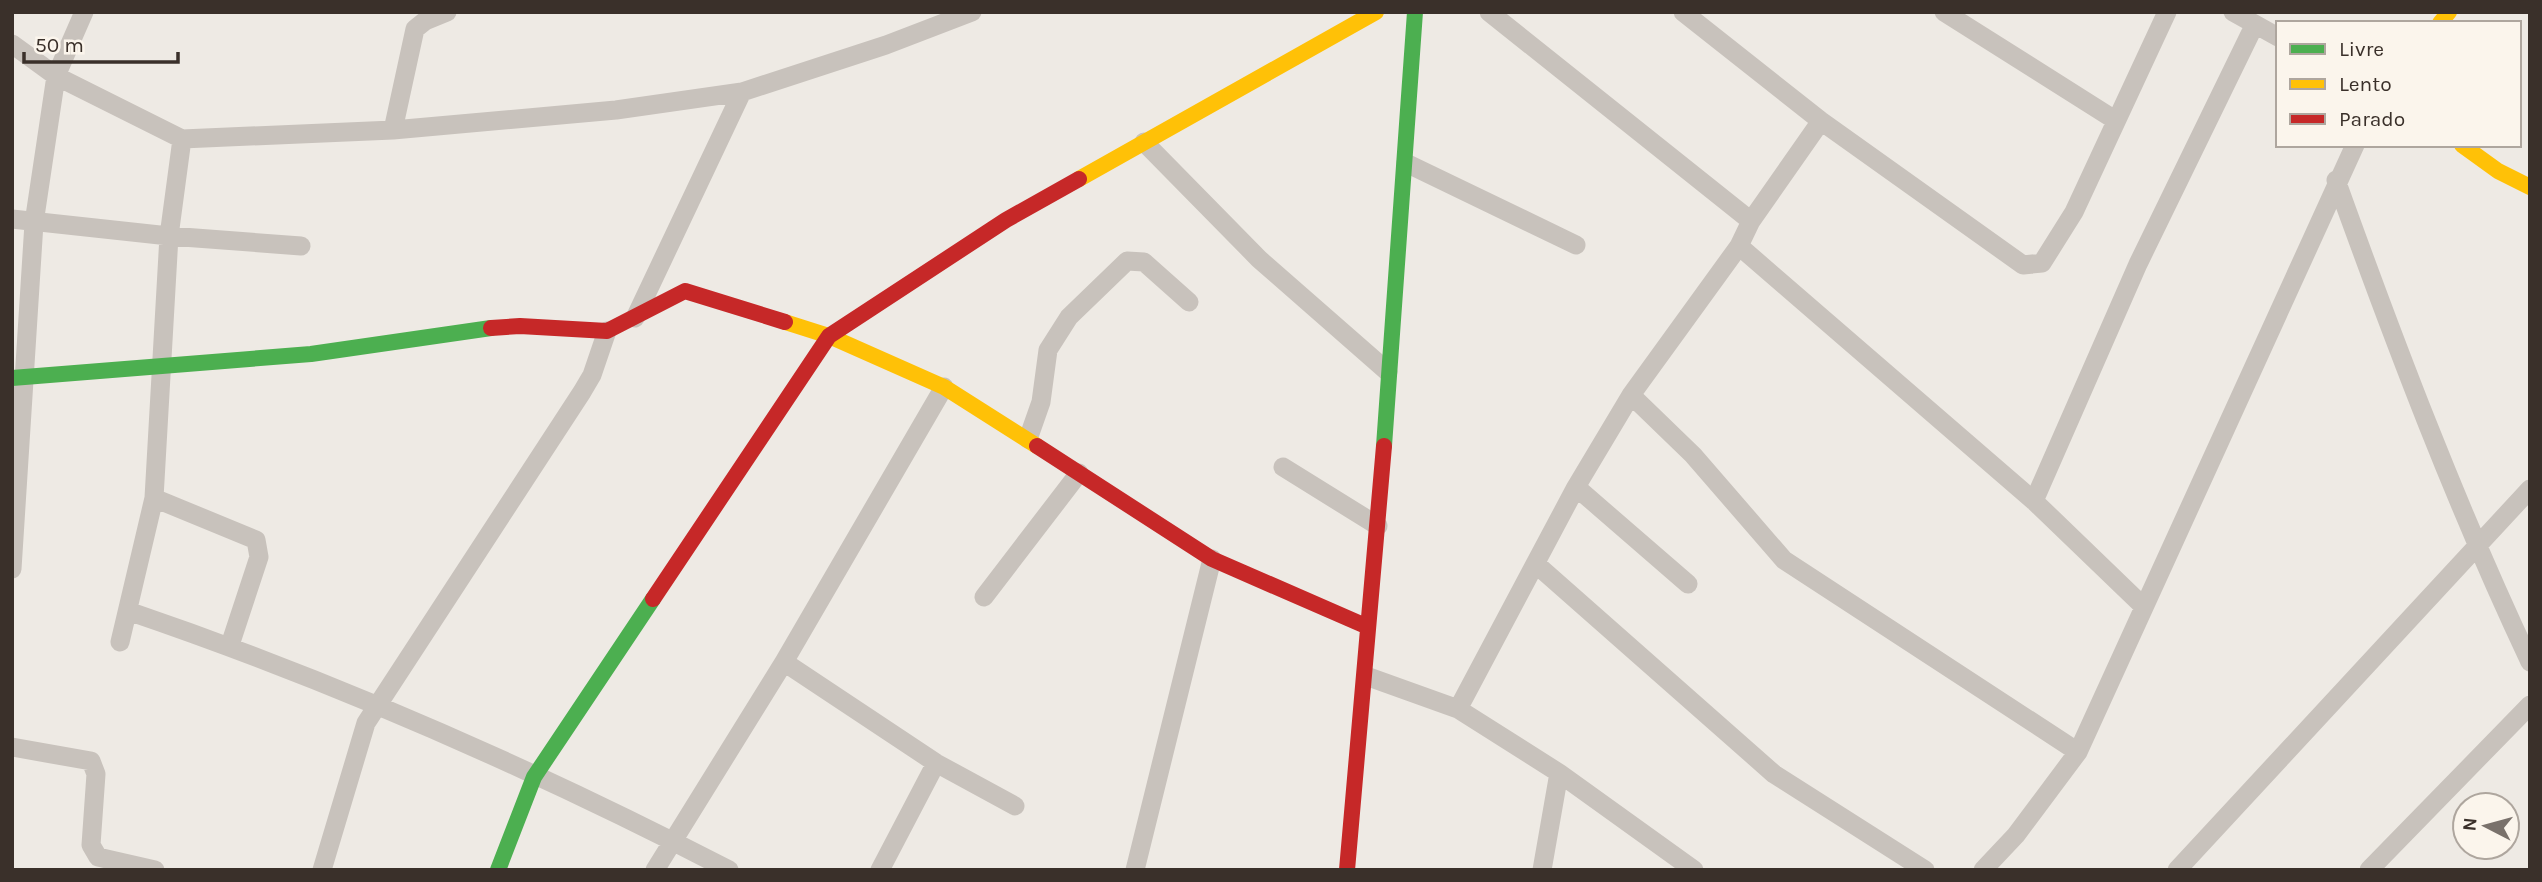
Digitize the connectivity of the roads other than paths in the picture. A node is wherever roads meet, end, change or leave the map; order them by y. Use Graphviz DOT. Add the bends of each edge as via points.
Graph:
graph roads {
  1 [pos="84,12"];
  2 [pos="447,12"];
  3 [pos="972,12"];
  4 [pos="1376,12"];
  5 [pos="1415,12"];
  6 [pos="1489,12"];
  7 [pos="1683,12"];
  8 [pos="1944,12"];
  9 [pos="2167,12"];
  10 [pos="2233,12"];
  11 [pos="2254,26"];
  12 [pos="2276,36"];
  13 [pos="12,44"];
  14 [pos="56,76"];
  15 [pos="741,92"];
  16 [pos="2115,120"];
  17 [pos="1821,121"];
  18 [pos="393,130"];
  19 [pos="182,139"];
  20 [pos="1144,142"];
  21 [pos="2354,147"];
  22 [pos="2465,147"];
  23 [pos="1406,163"];
  24 [pos="2336,180"];
  25 [pos="2530,187"];
  26 [pos="12,219"];
  27 [pos="1751,221"];
  28 [pos="34,223"];
  29 [pos="169,236"];
  30 [pos="1576,244"];
  31 [pos="301,246"];
  32 [pos="1738,246"];
  33 [pos="1189,302"];
  34 [pos="635,318"];
  35 [pos="607,331"];
  36 [pos="829,336"];
  37 [pos="161,367"];
  38 [pos="1388,372"];
  39 [pos="18,377"];
  40 [pos="944,387"];
  41 [pos="1631,395"];
  42 [pos="1028,439"];
  43 [pos="1283,467"];
  44 [pos="1079,473"];
  45 [pos="1576,487"];
  46 [pos="2530,489"];
  47 [pos="154,498"];
  48 [pos="2034,501"];
  49 [pos="1378,526"];
  50 [pos="2476,545"];
  51 [pos="1212,559"];
  52 [pos="1537,565"];
  53 [pos="12,569"];
  54 [pos="1688,584"];
  55 [pos="984,597"];
  56 [pos="2143,606"];
  57 [pos="128,611"];
  58 [pos="1368,627"];
  59 [pos="120,642"];
  60 [pos="230,646"];
  61 [pos="784,662"];
  62 [pos="2530,662"];
  63 [pos="1366,676"];
  64 [pos="378,704"];
  65 [pos="2530,705"];
  66 [pos="1458,709"];
  67 [pos="12,747"];
  68 [pos="2078,752"];
  69 [pos="936,763"];
  70 [pos="1559,773"];
  71 [pos="534,777"];
  72 [pos="1015,806"];
  73 [pos="673,841"];
  74 [pos="155,870"];
  75 [pos="322,870"];
  76 [pos="498,870"];
  77 [pos="656,870"];
  78 [pos="729,870"];
  79 [pos="880,870"];
  80 [pos="1135,870"];
  81 [pos="1347,870"];
  82 [pos="1542,870"];
  83 [pos="1694,870"];
  84 [pos="1925,870"];
  85 [pos="1983,870"];
  86 [pos="2177,870"];
  87 [pos="2369,870"];
  1 -- 14 [label="street"];
  2 -- 18 [label="street" via="415,29"];
  3 -- 15 [label="street"];
  4 -- 20 [label="street"];
  5 -- 23 [label="street"];
  6 -- 27 [label="street"];
  7 -- 17 [label="street"];
  8 -- 16 [label="street"];
  9 -- 16 [label="street"];
  10 -- 11 [label="street"];
  11 -- 12 [label="street"];
  11 -- 48 [label="street" via="2138,264"];
  13 -- 14 [label="street"];
  14 -- 19 [label="street"];
  14 -- 28 [label="street"];
  15 -- 18 [label="street" via="616,110"];
  15 -- 34 [label="street"];
  16 -- 17 [label="street" via="2074,212 2042,263 2032,266 2023,265"];
  17 -- 27 [label="street"];
  18 -- 19 [label="street"];
  19 -- 29 [label="street"];
  20 -- 36 [label="street" via="1006,220"];
  20 -- 38 [label="street" via="1259,259"];
  21 -- 24 [label="street"];
  22 -- 25 [label="street"];
  23 -- 30 [label="street"];
  23 -- 38 [label="street"];
  24 -- 50 [label="street" via="2405,372"];
  24 -- 56 [label="street"];
  26 -- 28 [label="street"];
  27 -- 32 [label="street"];
  28 -- 29 [label="street"];
  28 -- 39 [label="street"];
  29 -- 31 [label="street"];
  29 -- 37 [label="street"];
  32 -- 41 [label="street"];
  32 -- 48 [label="street"];
  33 -- 42 [label="street" via="1144,262 1127,261 1114,270 1069,317 1048,350 1041,402"];
  34 -- 35 [label="street"];
  34 -- 36 [label="street" via="685,291"];
  35 -- 37 [label="street" via="520,326 470,330 311,354"];
  35 -- 64 [label="street" via="582,392"];
  36 -- 40 [label="street"];
  36 -- 71 [label="street"];
  37 -- 39 [label="street"];
  37 -- 47 [label="street"];
  38 -- 49 [label="street"];
  39 -- 53 [label="street"];
  40 -- 42 [label="street"];
  40 -- 61 [label="street"];
  41 -- 45 [label="street"];
  41 -- 68 [label="street" via="1693,455 1784,560"];
  42 -- 44 [label="street"];
  43 -- 49 [label="street"];
  44 -- 51 [label="street"];
  44 -- 55 [label="street"];
  45 -- 52 [label="street"];
  45 -- 54 [label="street"];
  46 -- 50 [label="street"];
  47 -- 57 [label="street"];
  47 -- 60 [label="street" via="256,540 259,557"];
  48 -- 56 [label="street"];
  49 -- 58 [label="street"];
  50 -- 62 [label="street"];
  50 -- 86 [label="street"];
  51 -- 58 [label="street"];
  51 -- 80 [label="street"];
  52 -- 66 [label="street"];
  52 -- 84 [label="street" via="1774,774"];
  56 -- 68 [label="street"];
  57 -- 59 [label="street"];
  57 -- 60 [label="street"];
  58 -- 63 [label="street"];
  60 -- 64 [label="street"];
  61 -- 69 [label="street"];
  61 -- 73 [label="street"];
  63 -- 66 [label="street"];
  63 -- 81 [label="street"];
  64 -- 71 [label="street"];
  64 -- 75 [label="street" via="351,764"];
  65 -- 87 [label="street"];
  66 -- 70 [label="street"];
  67 -- 74 [label="street" via="91,761 96,774 93,851 98,857"];
  68 -- 85 [label="street" via="2016,835"];
  69 -- 72 [label="street"];
  69 -- 79 [label="street"];
  70 -- 82 [label="street"];
  70 -- 83 [label="street"];
  71 -- 73 [label="street"];
  71 -- 76 [label="street"];
  73 -- 77 [label="street"];
  73 -- 78 [label="street"];
}
